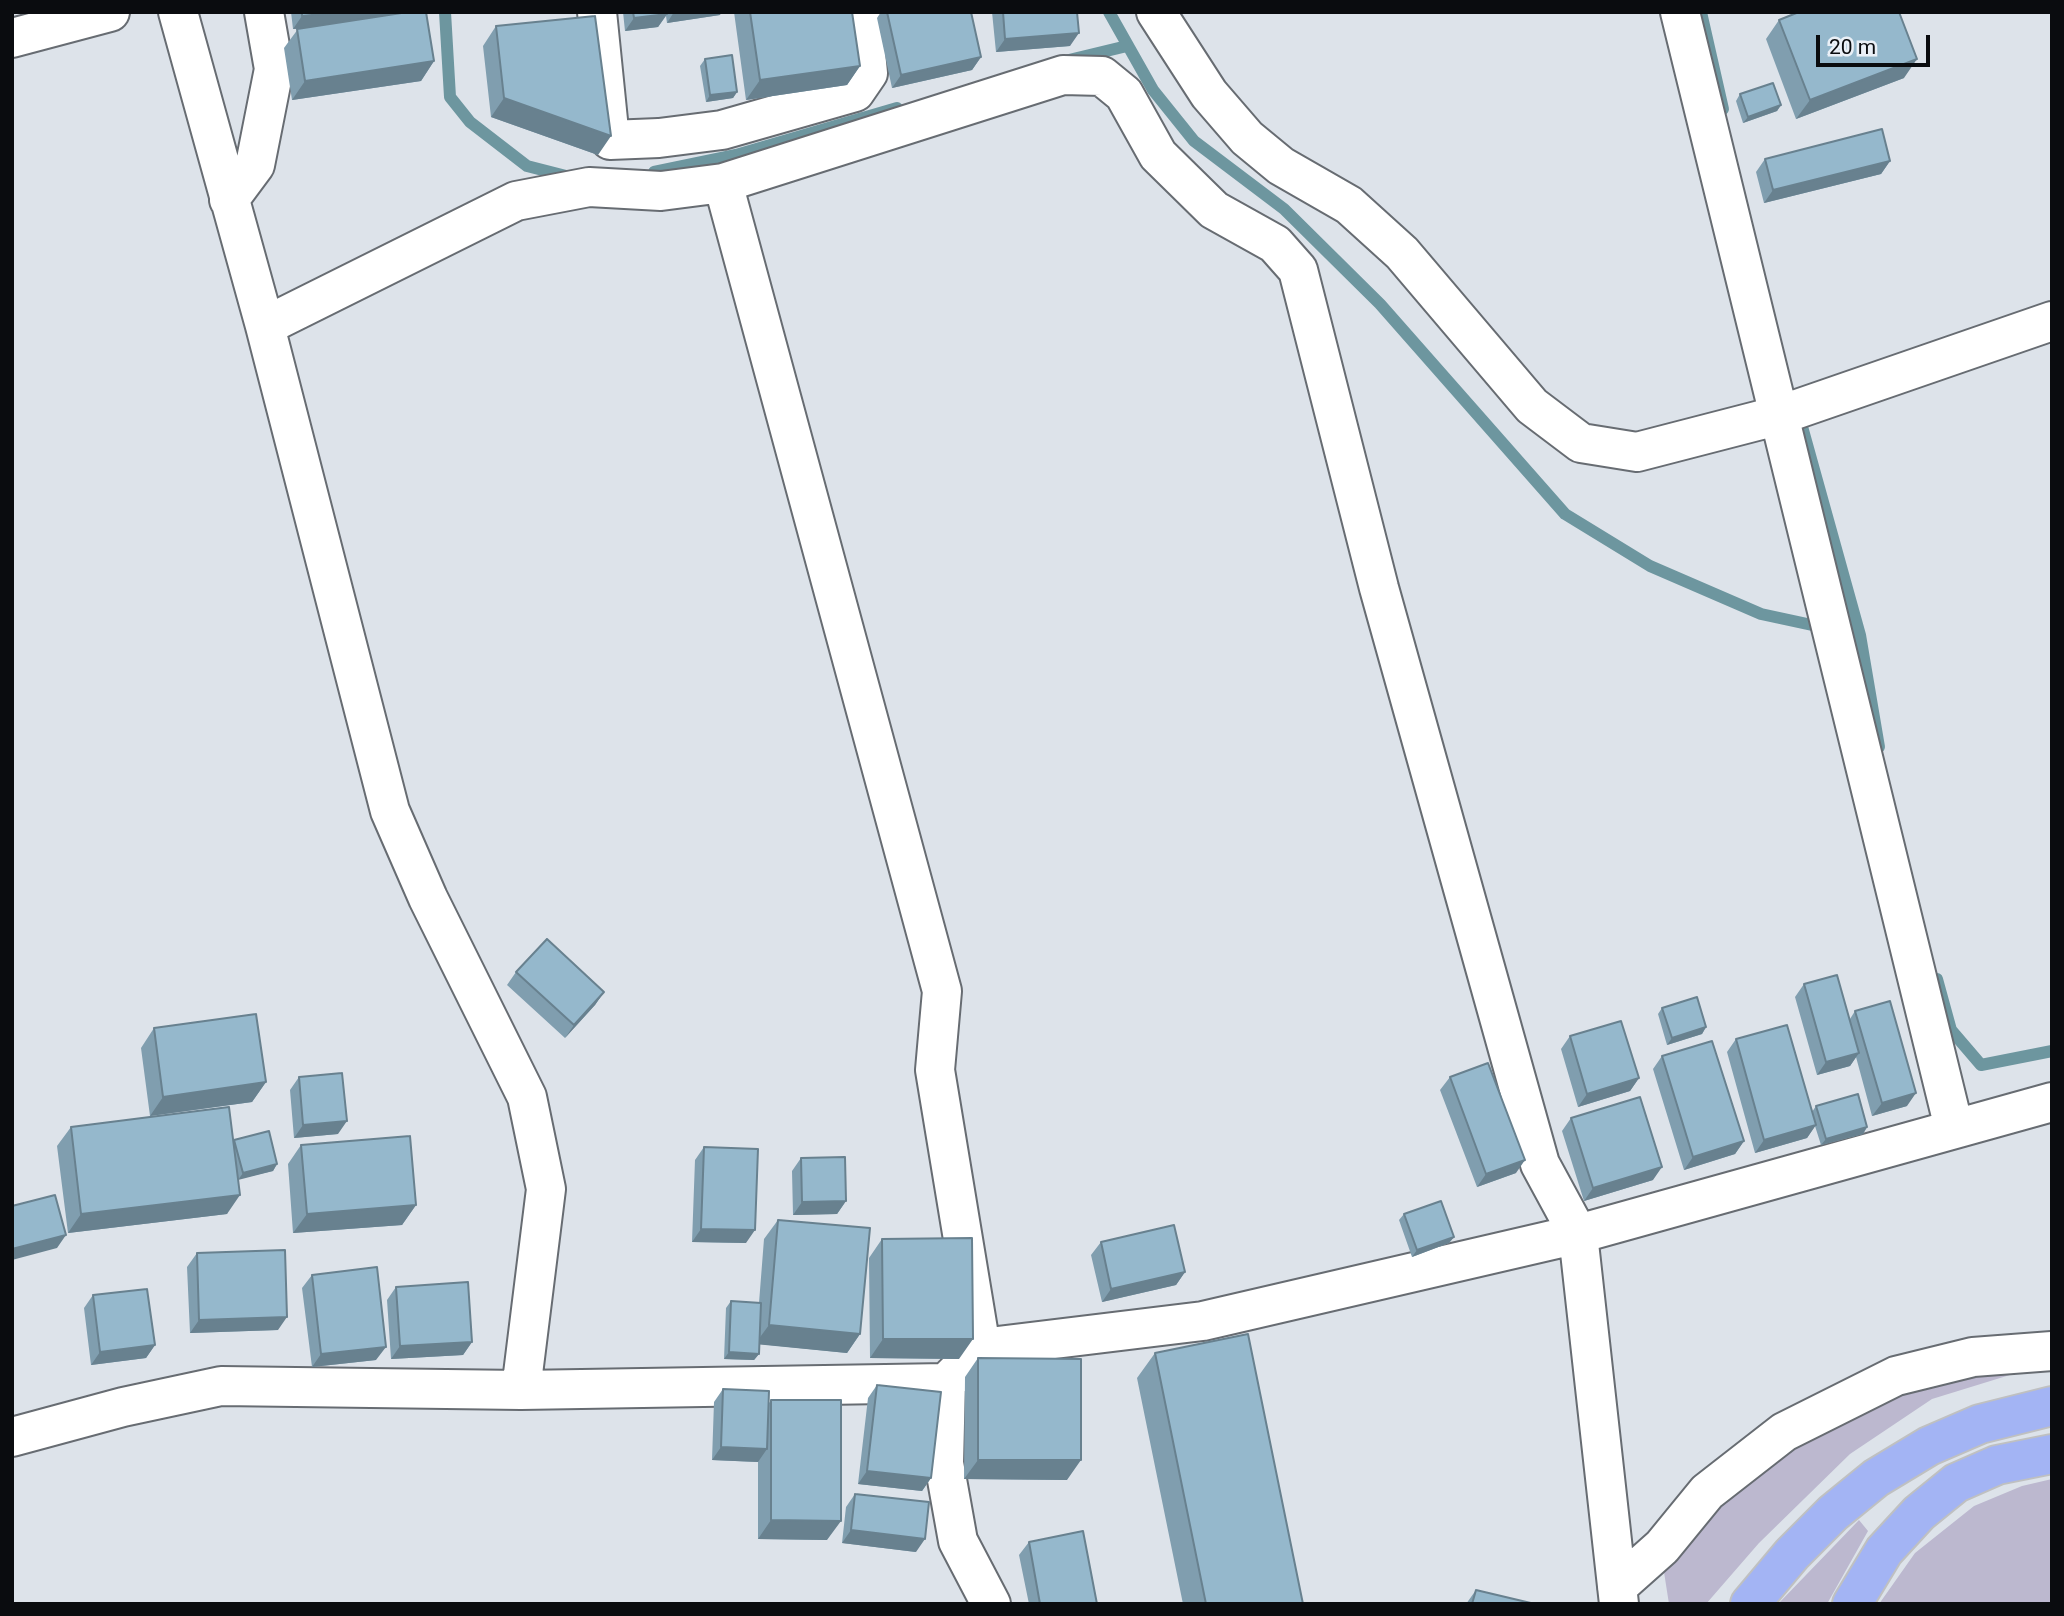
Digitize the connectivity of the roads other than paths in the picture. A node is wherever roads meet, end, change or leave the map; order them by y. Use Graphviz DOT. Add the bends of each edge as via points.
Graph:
graph roads {
  1 [pos="110,12"];
  2 [pos="178,12"];
  3 [pos="264,12"];
  4 [pos="597,12"];
  5 [pos="862,12"];
  6 [pos="1156,12"];
  7 [pos="1680,12"];
  8 [pos="12,38"];
  9 [pos="723,183"];
  10 [pos="229,200"];
  11 [pos="2052,321"];
  12 [pos="265,326"];
  13 [pos="1780,415"];
  14 [pos="2052,1102"];
  15 [pos="1954,1128"];
  16 [pos="1578,1234"];
  17 [pos="981,1348"];
  18 [pos="2052,1351"];
  19 [pos="946,1383"];
  20 [pos="521,1390"];
  21 [pos="2052,1406"];
  22 [pos="12,1437"];
  23 [pos="2052,1454"];
  24 [pos="1618,1595"];
  25 [pos="991,1604"];
  26 [pos="1749,1604"];
  27 [pos="1852,1604"];
  1 -- 8 [label="street"];
  2 -- 10 [label="street"];
  3 -- 10 [label="street" via="274,69 255,165"];
  4 -- 5 [label="street" via="611,140 722,130 855,92 868,73"];
  6 -- 13 [label="street" via="1209,94 1247,138 1281,166 1349,205 1367,221 1402,253 1532,405 1581,443 1637,452"];
  7 -- 13 [label="street"];
  9 -- 12 [label="street" via="661,191 589,187 516,201"];
  9 -- 16 [label="street" via="1063,75 1102,76 1124,94 1157,155 1214,210 1275,244 1298,270 1379,588 1540,1164"];
  9 -- 17 [label="street" via="942,990 935,1069"];
  10 -- 12 [label="street"];
  11 -- 13 [label="street"];
  12 -- 20 [label="street" via="390,811 527,1097 546,1189"];
  13 -- 15 [label="street"];
  14 -- 15 [label="street"];
  15 -- 16 [label="street"];
  16 -- 17 [label="street" via="1203,1321"];
  16 -- 24 [label="street"];
  17 -- 19 [label="street"];
  18 -- 24 [label="street" via="1973,1357 1896,1376 1784,1432 1707,1492"];
  19 -- 20 [label="street"];
  19 -- 25 [label="street" via="944,1463 958,1541"];
  20 -- 22 [label="street" via="221,1387"];
  21 -- 26 [label="highway" via="1980,1423 1929,1446 1876,1478 1791,1553"];
  23 -- 27 [label="highway" via="1997,1465 1956,1483 1919,1513 1884,1551"];
}
